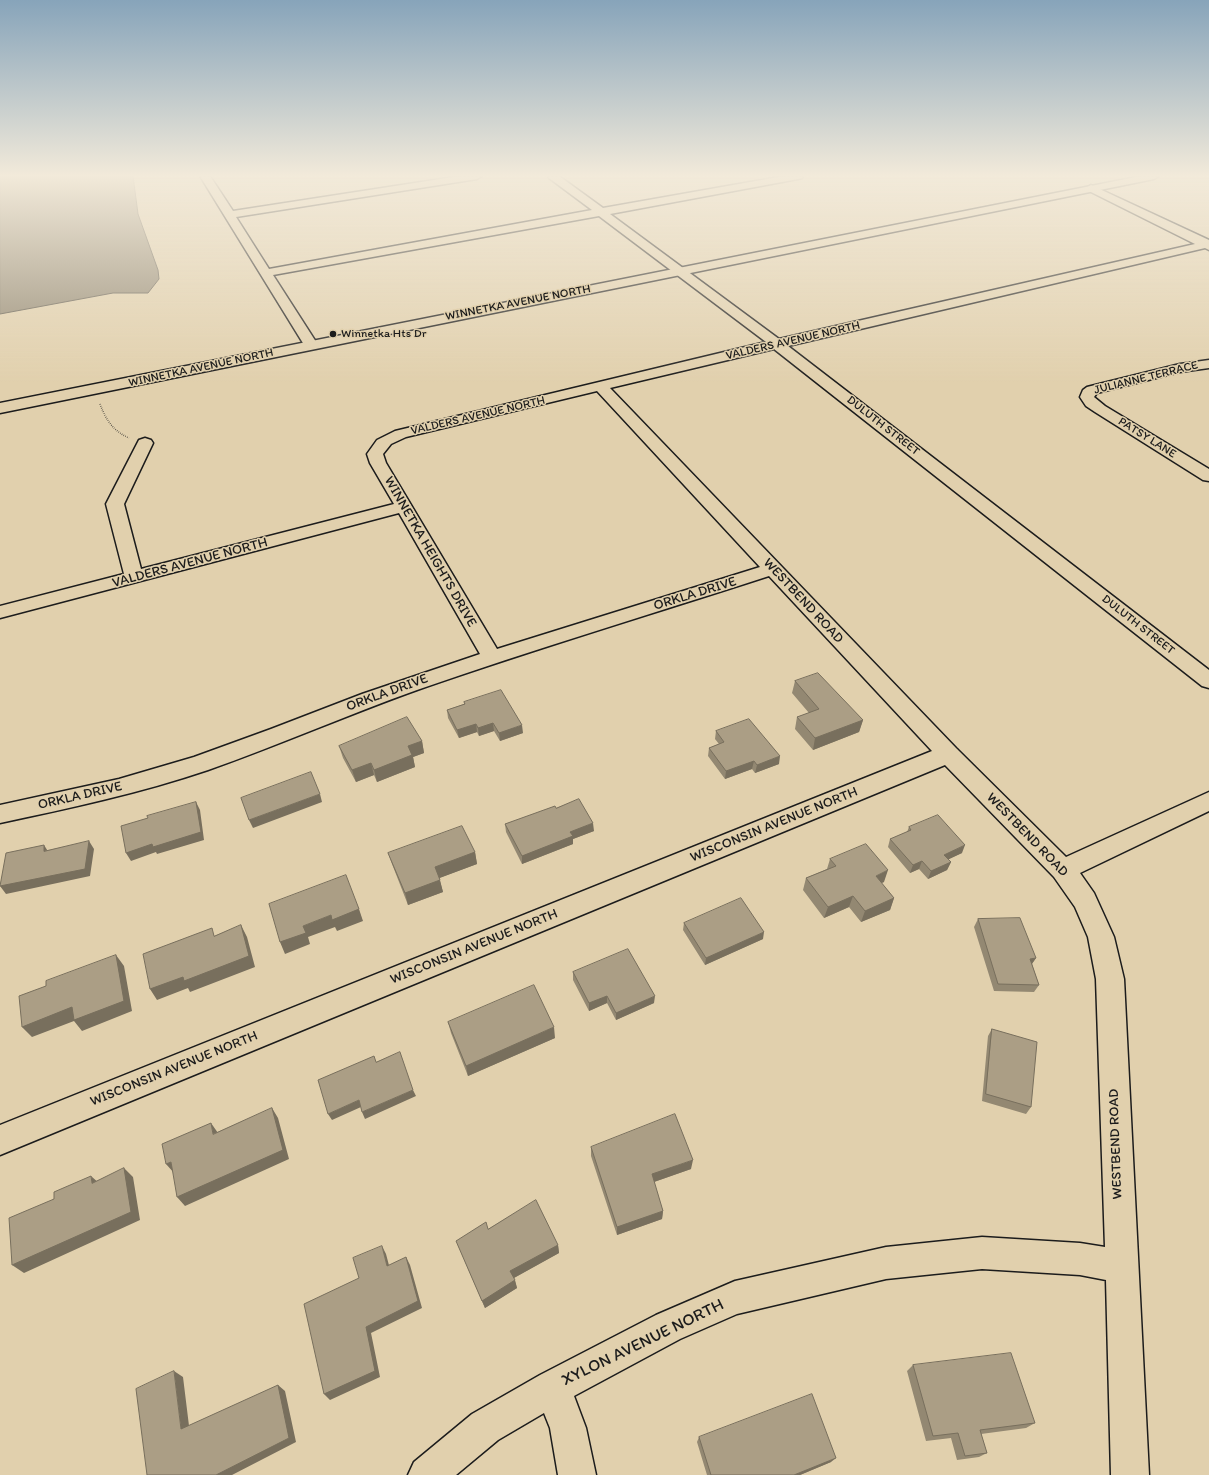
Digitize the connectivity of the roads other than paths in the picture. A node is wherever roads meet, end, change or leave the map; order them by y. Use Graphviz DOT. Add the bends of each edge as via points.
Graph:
graph roads {
  1 [pos="249,245"];
  2 [pos="421,245"];
  3 [pos="646,245"];
  4 [pos="806,245"];
  5 [pos="1208,245"];
  6 [pos="680,270"];
  7 [pos="266,273"];
  8 [pos="777,344"];
  9 [pos="310,345"];
  10 [pos="1209,364"];
  11 [pos="600,386"];
  12 [pos="1087,397"];
  13 [pos="0,408"];
  14 [pos="145,443"];
  15 [pos="380,445"];
  16 [pos="1209,476"];
  17 [pos="403,507"];
  18 [pos="773,569"];
  19 [pos="134,577"];
  20 [pos="0,612"];
  21 [pos="492,657"];
  22 [pos="1209,681"];
  23 [pos="948,754"];
  24 [pos="1209,801"];
  25 [pos="0,814"];
  26 [pos="1063,870"];
  27 [pos="0,1140"];
  28 [pos="1121,1267"];
  29 [pos="553,1388"];
  30 [pos="427,1475"];
  31 [pos="577,1475"];
  32 [pos="1130,1475"];
  1 -- 7 [label="street"];
  2 -- 7 [label="street"];
  3 -- 6 [label="street, DULUTH STREET"];
  4 -- 6 [label="street, WINNETKA AVENUE NORTH"];
  5 -- 8 [label="street, VALDERS AVENUE NORTH"];
  6 -- 8 [label="street, DULUTH STREET"];
  6 -- 9 [label="street, WINNETKA AVENUE NORTH"];
  7 -- 9 [label="street"];
  8 -- 11 [label="street, VALDERS AVENUE NORTH"];
  8 -- 22 [label="street, DULUTH STREET"];
  9 -- 13 [label="street, WINNETKA AVENUE NORTH"];
  10 -- 12 [label="street, JULIANNE TERRACE" via="1180,368 1092,390"];
  11 -- 15 [label="street, VALDERS AVENUE NORTH" via="401,434"];
  11 -- 18 [label="street, WESTBEND ROAD"];
  12 -- 16 [label="street, PATSY LANE" via="1100,409"];
  14 -- 19 [label="street" via="115,504"];
  15 -- 17 [label="street, WINNETKA HEIGHTS DRIVE" via="375,454 378,463"];
  17 -- 19 [label="street, VALDERS AVENUE NORTH"];
  17 -- 21 [label="street, WINNETKA HEIGHTS DRIVE"];
  18 -- 21 [label="street, ORKLA DRIVE"];
  18 -- 23 [label="street, WESTBEND ROAD"];
  19 -- 20 [label="street, VALDERS AVENUE NORTH"];
  21 -- 25 [label="street, ORKLA DRIVE" via="369,699 200,764 119,788"];
  23 -- 26 [label="street, WESTBEND ROAD"];
  23 -- 27 [label="street, WISCONSIN AVENUE NORTH"];
  24 -- 26 [label="street"];
  26 -- 28 [label="street, WESTBEND ROAD" via="1085,901 1101,937 1110,979"];
  28 -- 29 [label="street, XYLON AVENUE NORTH" via="1080,1259 982,1253 886,1263 735,1298 668,1327"];
  28 -- 32 [label="street, WESTBEND ROAD"];
  29 -- 30 [label="street, XYLON AVENUE NORTH" via="485,1427"];
  29 -- 31 [label="street" via="568,1428"];
}
